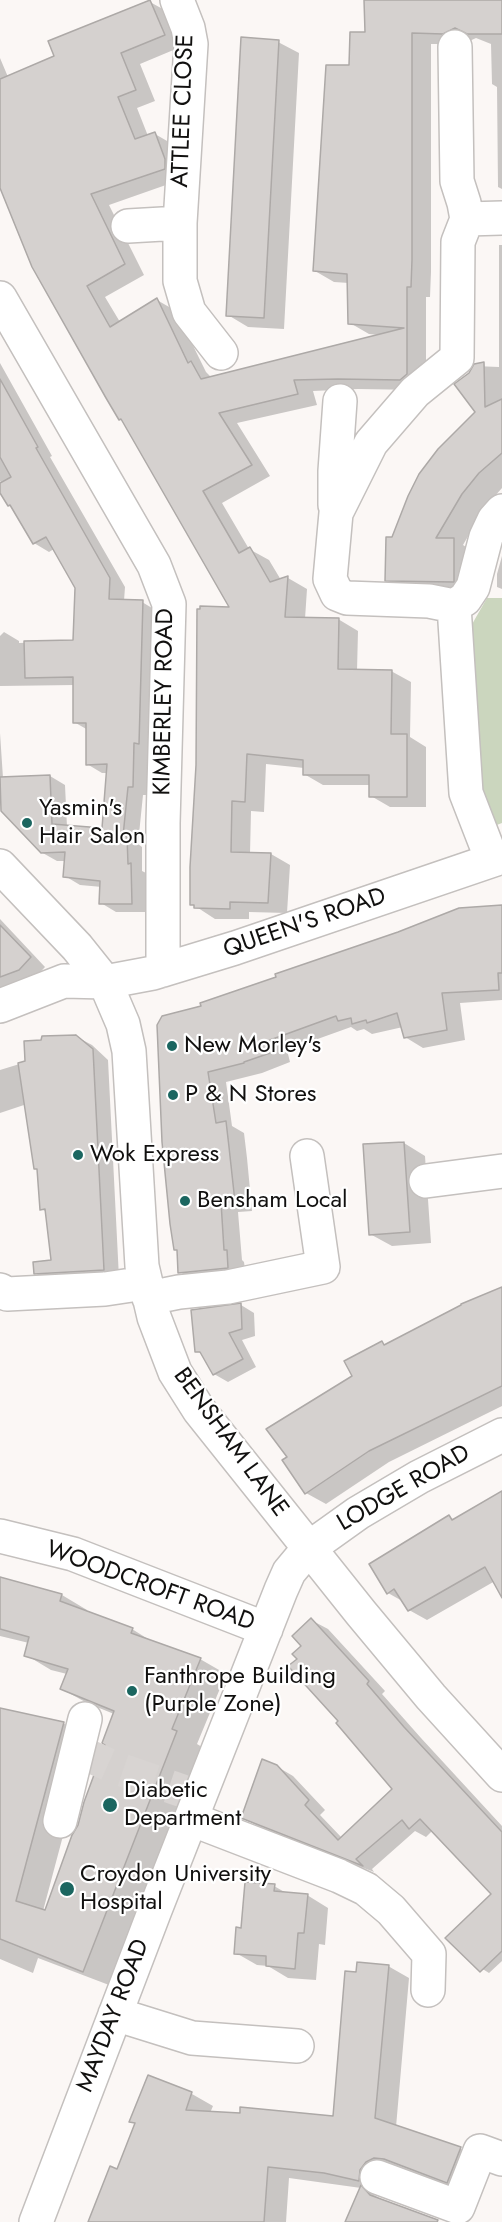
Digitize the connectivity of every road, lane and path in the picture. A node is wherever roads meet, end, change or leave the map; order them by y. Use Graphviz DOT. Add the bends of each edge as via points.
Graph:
graph roads {
  1 [pos="177,0"];
  2 [pos="455,47"];
  3 [pos="502,218"];
  4 [pos="467,219"];
  5 [pos="180,223"];
  6 [pos="128,226"];
  7 [pos="0,298"];
  8 [pos="221,353"];
  9 [pos="340,401"];
  10 [pos="502,511"];
  11 [pos="336,513"];
  12 [pos="454,606"];
  13 [pos="497,858"];
  14 [pos="0,866"];
  15 [pos="163,970"];
  16 [pos="105,982"];
  17 [pos="0,1006"];
  18 [pos="307,1156"];
  19 [pos="502,1171"];
  20 [pos="426,1180"];
  21 [pos="0,1290"];
  22 [pos="147,1291"];
  23 [pos="502,1435"];
  24 [pos="0,1536"];
  25 [pos="309,1548"];
  26 [pos="266,1629"];
  27 [pos="85,1719"];
  28 [pos="502,1775"];
  29 [pos="191,1819"];
  30 [pos="60,1821"];
  31 [pos="428,1990"];
  32 [pos="115,2014"];
  33 [pos="297,2046"];
  34 [pos="502,2159"];
  35 [pos="377,2177"];
  36 [pos="36,2222"];
  1 -- 5 [label="street, ATTLEE CLOSE" via="191,44"];
  2 -- 4 [label="street" via="457,181"];
  3 -- 4 [label="street"];
  4 -- 11 [label="street" via="458,242 457,358 415,392 378,434"];
  5 -- 6 [label="street, ATTLEE CLOSE"];
  5 -- 8 [label="street, ATTLEE CLOSE" via="180,281 189,312"];
  7 -- 15 [label="street, KIMBERLEY ROAD" via="154,565 169,604"];
  9 -- 11 [label="street"];
  10 -- 12 [label="street" via="486,537 473,587"];
  11 -- 12 [label="street" via="330,579 338,594 347,598 429,601"];
  12 -- 13 [label="street" via="466,793"];
  13 -- 15 [label="street, QUEEN'S ROAD"];
  14 -- 16 [label="street, BENSHAM LANE"];
  15 -- 16 [label="street, QUEEN'S ROAD"];
  16 -- 17 [label="street, QUEEN'S ROAD" via="64,981"];
  16 -- 22 [label="street, BENSHAM LANE" via="123,1024 129,1051 138,1223"];
  18 -- 22 [label="street" via="323,1267 228,1287"];
  19 -- 20 [label="street"];
  21 -- 22 [label="street" via="7,1294"];
  22 -- 25 [label="street, BENSHAM LANE" via="168,1358 185,1390"];
  23 -- 25 [label="street, LODGE ROAD" via="419,1476 358,1512"];
  24 -- 26 [label="street, WOODCROFT ROAD" via="73,1554"];
  25 -- 26 [label="street, MAYDAY ROAD" via="285,1581"];
  25 -- 28 [label="street, BENSHAM LANE" via="431,1697"];
  26 -- 29 [label="street, MAYDAY ROAD"];
  27 -- 30 [label="street"];
  29 -- 31 [label="street" via="366,1889 391,1910 429,1954"];
  29 -- 32 [label="street, MAYDAY ROAD"];
  32 -- 33 [label="street" via="192,2038"];
  32 -- 36 [label="street, MAYDAY ROAD"];
  34 -- 35 [label="street" via="480,2151 458,2207"];
}
